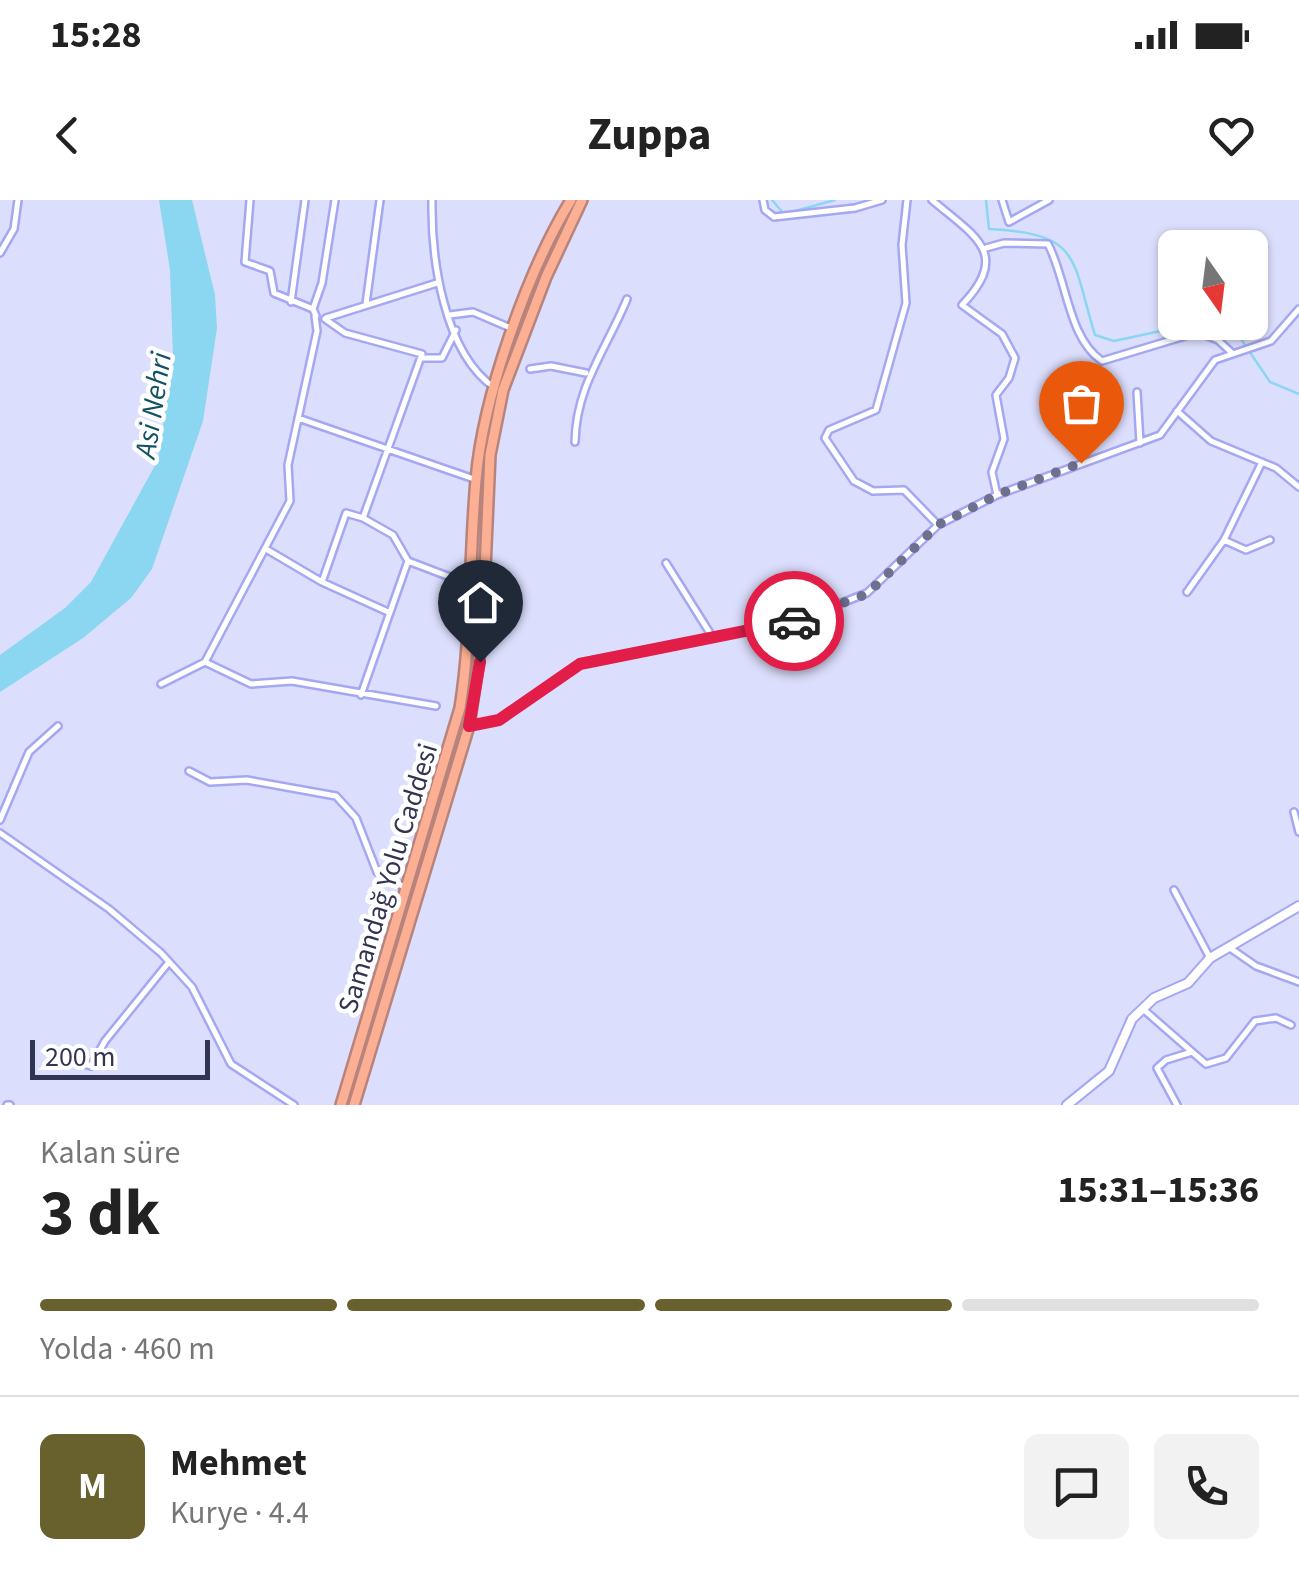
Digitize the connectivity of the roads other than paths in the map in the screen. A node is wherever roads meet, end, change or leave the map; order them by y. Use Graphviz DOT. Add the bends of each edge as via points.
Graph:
graph roads {
  1 [pos="18,200"];
  2 [pos="250,200"];
  3 [pos="305,200"];
  4 [pos="336,200"];
  5 [pos="380,200"];
  6 [pos="432,200"];
  7 [pos="556,200"];
  8 [pos="582,200"];
  9 [pos="763,200"];
  10 [pos="882,200"];
  11 [pos="907,200"];
  12 [pos="932,200"];
  13 [pos="1002,200"];
  14 [pos="1049,200"];
  15 [pos="569,203"];
  16 [pos="986,248"];
  17 [pos="0,253"];
  18 [pos="437,283"];
  19 [pos="626,299"];
  20 [pos="291,302"];
  21 [pos="366,304"];
  22 [pos="1299,308"];
  23 [pos="314,312"];
  24 [pos="450,315"];
  25 [pos="325,319"];
  26 [pos="456,330"];
  27 [pos="515,330"];
  28 [pos="1232,352"];
  29 [pos="421,358"];
  30 [pos="530,369"];
  31 [pos="586,374"];
  32 [pos="498,388"];
  33 [pos="1136,392"];
  34 [pos="1178,411"];
  35 [pos="298,418"];
  36 [pos="575,442"];
  37 [pos="1140,443"];
  38 [pos="390,450"];
  39 [pos="1262,462"];
  40 [pos="476,480"];
  41 [pos="1299,487"];
  42 [pos="997,495"];
  43 [pos="362,518"];
  44 [pos="938,525"];
  45 [pos="1224,540"];
  46 [pos="1270,540"];
  47 [pos="266,549"];
  48 [pos="408,561"];
  49 [pos="666,563"];
  50 [pos="322,582"];
  51 [pos="473,586"];
  52 [pos="1187,592"];
  53 [pos="389,613"];
  54 [pos="713,638"];
  55 [pos="205,662"];
  56 [pos="160,684"];
  57 [pos="361,695"];
  58 [pos="436,706"];
  59 [pos="58,726"];
  60 [pos="469,726"];
  61 [pos="189,771"];
  62 [pos="1294,812"];
  63 [pos="0,820"];
  64 [pos="1299,832"];
  65 [pos="0,833"];
  66 [pos="408,888"];
  67 [pos="1174,890"];
  68 [pos="1299,906"];
  69 [pos="1230,948"];
  70 [pos="1210,958"];
  71 [pos="170,962"];
  72 [pos="1299,982"];
  73 [pos="1143,1009"];
  74 [pos="1290,1025"];
  75 [pos="77,1052"];
  76 [pos="1192,1052"];
  77 [pos="294,1105"];
  78 [pos="341,1105"];
  79 [pos="354,1105"];
  80 [pos="1068,1105"];
  81 [pos="1177,1105"];
  1 -- 17 [label="street" via="14,229"];
  2 -- 20 [label="street" via="244,262 270,271 274,293"];
  3 -- 20 [label="street"];
  4 -- 23 [label="street"];
  5 -- 21 [label="street"];
  6 -- 18 [label="street"];
  7 -- 15 [label="street"];
  8 -- 32 [label="highway, Samandağ Yolu Caddesi"];
  9 -- 10 [label="street" via="774,217"];
  11 -- 44 [label="street" via="906,302 876,410 829,430 825,438 854,481 873,492 904,490"];
  12 -- 16 [label="street"];
  13 -- 14 [label="street" via="1010,222"];
  15 -- 27 [label="highway, Samandağ Yolu Caddesi"];
  16 -- 28 [label="street" via="1048,244 1083,347 1102,362 1198,332"];
  16 -- 42 [label="street" via="976,291 962,305 1002,334 1014,358 996,395 1004,439 992,472"];
  18 -- 21 [label="street"];
  18 -- 24 [label="street"];
  19 -- 31 [label="street" via="603,356"];
  20 -- 23 [label="street"];
  21 -- 25 [label="street"];
  22 -- 28 [label="street" via="1286,327 1257,346"];
  23 -- 25 [label="street"];
  23 -- 35 [label="street" via="317,331"];
  24 -- 26 [label="street"];
  24 -- 27 [label="street" via="473,312"];
  25 -- 29 [label="street" via="345,333 406,347"];
  26 -- 29 [label="street" via="442,358"];
  26 -- 32 [label="street" via="483,379"];
  27 -- 32 [label="highway, Samandağ Yolu Caddesi"];
  28 -- 34 [label="street" via="1215,360"];
  29 -- 38 [label="street"];
  30 -- 31 [label="street"];
  31 -- 36 [label="street"];
  32 -- 40 [label="highway, Samandağ Yolu Caddesi"];
  32 -- 60 [label="highway, Samandağ Yolu Caddesi" via="482,638"];
  33 -- 37 [label="street"];
  34 -- 37 [label="street" via="1160,436"];
  34 -- 39 [label="street" via="1211,441"];
  35 -- 38 [label="street"];
  35 -- 47 [label="street" via="288,465 290,501"];
  37 -- 42 [label="street"];
  38 -- 40 [label="street"];
  38 -- 43 [label="street"];
  39 -- 41 [label="street"];
  39 -- 45 [label="street"];
  40 -- 51 [label="highway, Samandağ Yolu Caddesi"];
  42 -- 44 [label="street"];
  43 -- 48 [label="street" via="393,535"];
  43 -- 50 [label="street" via="346,512"];
  44 -- 54 [label="street" via="867,594 796,621"];
  45 -- 46 [label="street" via="1246,550"];
  45 -- 52 [label="street"];
  47 -- 50 [label="street"];
  47 -- 55 [label="street"];
  48 -- 51 [label="street"];
  48 -- 53 [label="street"];
  49 -- 54 [label="street"];
  50 -- 53 [label="street"];
  51 -- 66 [label="highway, Samandağ Yolu Caddesi" via="460,708"];
  53 -- 57 [label="street"];
  54 -- 60 [label="street" via="580,664 499,720"];
  55 -- 56 [label="street"];
  55 -- 57 [label="street" via="252,684 292,682"];
  57 -- 58 [label="street"];
  59 -- 63 [label="street" via="28,752"];
  60 -- 79 [label="highway, Samandağ Yolu Caddesi"];
  61 -- 66 [label="street" via="210,782 247,780 336,796 356,818 377,872"];
  62 -- 64 [label="street"];
  65 -- 71 [label="street" via="109,909"];
  66 -- 78 [label="highway, Samandağ Yolu Caddesi"];
  67 -- 70 [label="street"];
  68 -- 69 [label="street"];
  69 -- 70 [label="street"];
  69 -- 72 [label="street"];
  70 -- 73 [label="street" via="1188,983"];
  71 -- 75 [label="street" via="91,1066"];
  71 -- 77 [label="street" via="192,987 231,1064"];
  73 -- 76 [label="street"];
  73 -- 80 [label="street" via="1132,1018 1109,1072"];
  74 -- 76 [label="street" via="1276,1018 1255,1021 1226,1058 1206,1064"];
  76 -- 81 [label="street" via="1157,1068"];
}
